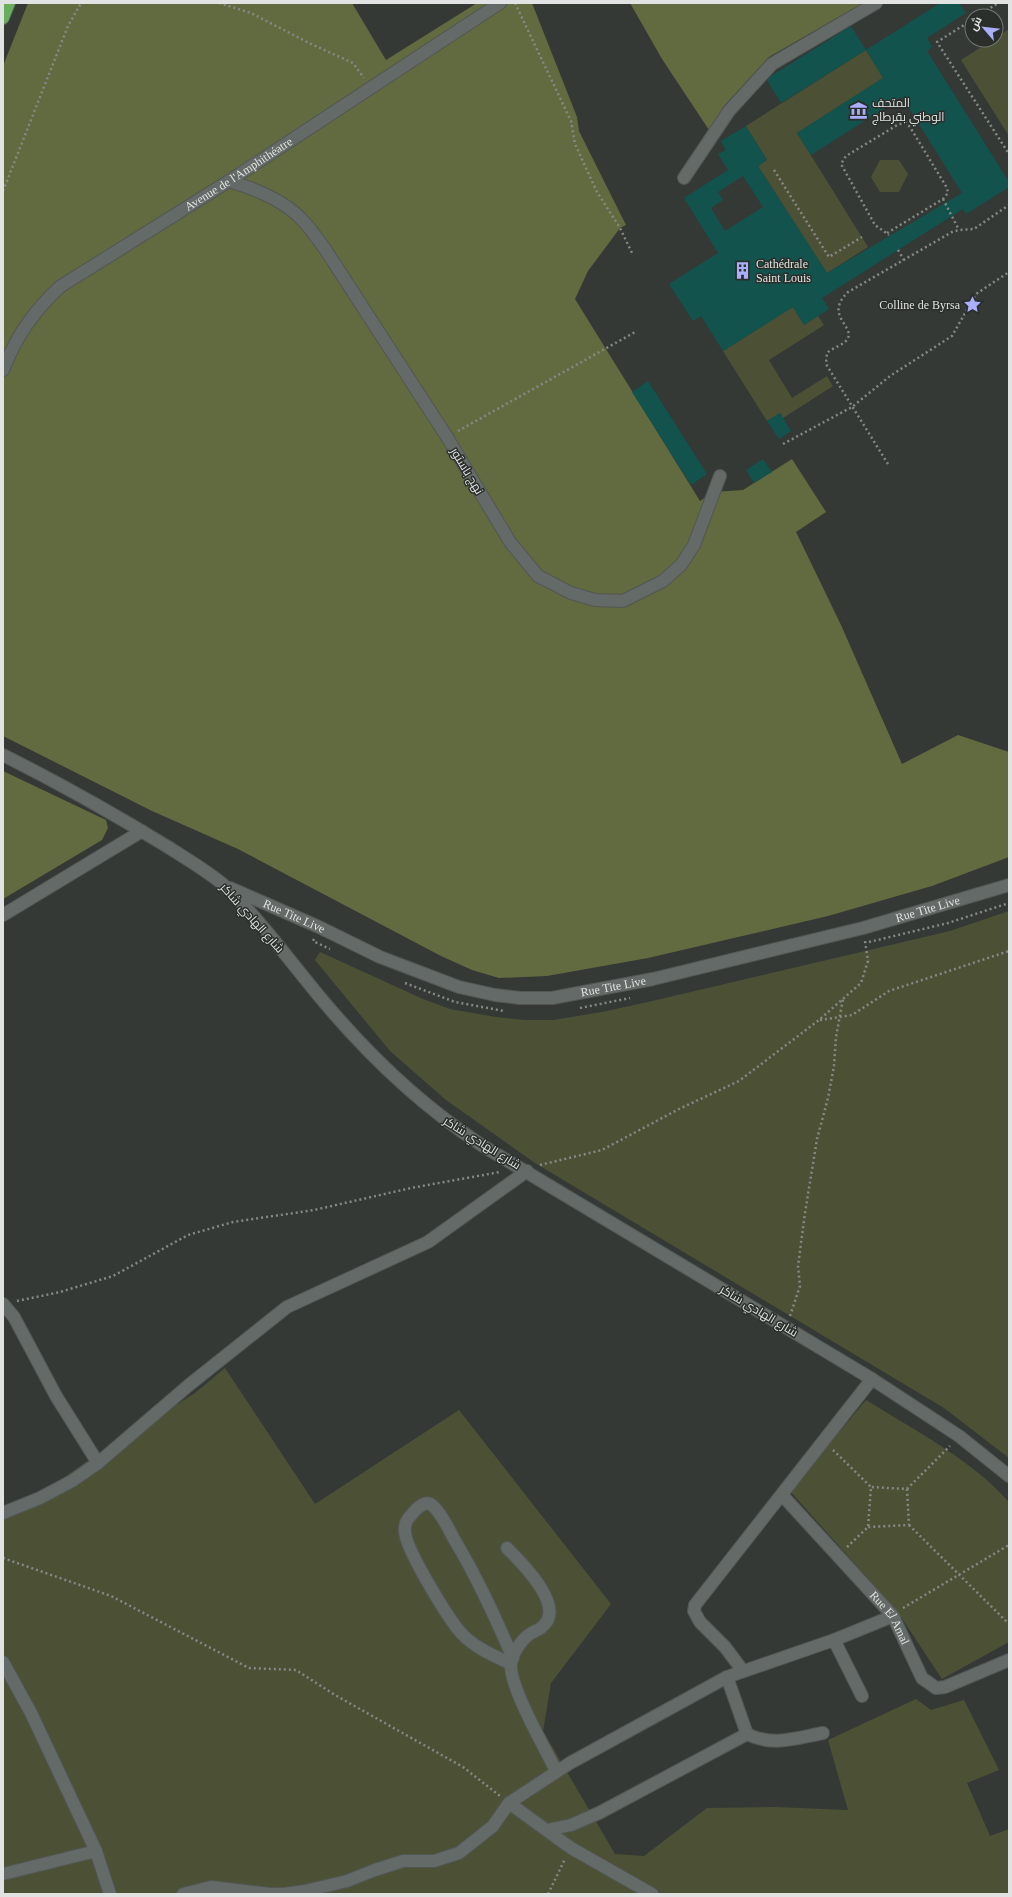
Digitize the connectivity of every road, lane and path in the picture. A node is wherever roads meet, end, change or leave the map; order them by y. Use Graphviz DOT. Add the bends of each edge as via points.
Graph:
graph roads {
  1 [pos="9,3"];
  2 [pos="81,3"];
  3 [pos="220,3"];
  4 [pos="500,3"];
  5 [pos="514,3"];
  6 [pos="876,3"];
  7 [pos="3,18"];
  8 [pos="964,25"];
  9 [pos="372,88"];
  10 [pos="1009,154"];
  11 [pos="774,170"];
  12 [pos="684,178"];
  13 [pos="230,181"];
  14 [pos="3,190"];
  15 [pos="943,199"];
  16 [pos="1009,205"];
  17 [pos="959,230"];
  18 [pos="862,237"];
  19 [pos="898,250"];
  20 [pos="632,253"];
  21 [pos="904,260"];
  22 [pos="1009,272"];
  23 [pos="637,331"];
  24 [pos="3,370"];
  25 [pos="852,407"];
  26 [pos="447,437"];
  27 [pos="783,444"];
  28 [pos="888,464"];
  29 [pos="720,476"];
  30 [pos="3,755"];
  31 [pos="142,831"];
  32 [pos="1009,885"];
  33 [pos="227,887"];
  34 [pos="3,915"];
  35 [pos="863,928"];
  36 [pos="1009,951"];
  37 [pos="843,999"];
  38 [pos="841,1017"];
  39 [pos="819,1020"];
  40 [pos="525,1170"];
  41 [pos="7,1303"];
  42 [pos="785,1327"];
  43 [pos="872,1379"];
  44 [pos="960,1436"];
  45 [pos="824,1441"];
  46 [pos="98,1464"];
  47 [pos="1009,1476"];
  48 [pos="871,1487"];
  49 [pos="906,1489"];
  50 [pos="782,1495"];
  51 [pos="3,1513"];
  52 [pos="909,1525"];
  53 [pos="868,1527"];
  54 [pos="1009,1545"];
  55 [pos="507,1548"];
  56 [pos="838,1556"];
  57 [pos="3,1558"];
  58 [pos="959,1574"];
  59 [pos="893,1616"];
  60 [pos="1009,1624"];
  61 [pos="834,1640"];
  62 [pos="1009,1660"];
  63 [pos="512,1661"];
  64 [pos="3,1662"];
  65 [pos="743,1671"];
  66 [pos="727,1677"];
  67 [pos="862,1696"];
  68 [pos="823,1733"];
  69 [pos="747,1734"];
  70 [pos="556,1771"];
  71 [pos="509,1803"];
  72 [pos="547,1830"];
  73 [pos="571,1848"];
  74 [pos="96,1850"];
  75 [pos="3,1874"];
  76 [pos="110,1894"];
  77 [pos="183,1894"];
  78 [pos="548,1894"];
  79 [pos="652,1894"];
  1 -- 7 [label="highway"];
  2 -- 14 [label="path" via="68,26"];
  3 -- 9 [label="path" via="251,13 354,63"];
  4 -- 9 [label="street, Avenue de l'Amphithéatre"];
  5 -- 20 [label="path" via="571,121 576,144 597,192 620,228"];
  6 -- 12 [label="street" via="772,64 729,111"];
  8 -- 10 [label="path" via="938,42"];
  9 -- 13 [label="street, Avenue de l'Amphithéatre"];
  11 -- 18 [label="path" via="829,257"];
  13 -- 24 [label="street, Avenue de l'Amphithéatre" via="61,286 43,302 28,321 10,350"];
  13 -- 26 [label="street, نهج باستور" via="252,188 289,209 304,222 325,249"];
  15 -- 15 [label="path" via="948,193 947,188 906,123 899,124 846,156 841,164 876,225 888,234"];
  15 -- 17 [label="path"];
  16 -- 17 [label="path" via="974,229"];
  17 -- 21 [label="path"];
  19 -- 21 [label="path"];
  21 -- 25 [label="path" via="848,292 840,303 839,316 849,332 849,337 830,350 825,360"];
  22 -- 25 [label="path" via="976,294 952,336 890,376"];
  23 -- 26 [label="path"];
  25 -- 27 [label="path"];
  25 -- 28 [label="path"];
  26 -- 29 [label="street, نهج باستور" via="510,542 538,576 571,593 595,600 623,601 663,581 681,565 694,545"];
  30 -- 31 [label="street, شارع الهادي شاكر"];
  31 -- 33 [label="street, شارع الهادي شاكر"];
  31 -- 34 [label="street"];
  32 -- 35 [label="street, Rue Tite Live"];
  33 -- 35 [label="street, Rue Tite Live" via="430,977 459,987 520,998 552,998 653,979"];
  33 -- 40 [label="street, شارع الهادي شاكر" via="349,1030 409,1091 454,1127"];
  35 -- 37 [label="path" via="868,961 861,983"];
  36 -- 38 [label="path" via="889,991 852,1015"];
  37 -- 38 [label="path"];
  37 -- 39 [label="path"];
  38 -- 39 [label="path"];
  38 -- 42 [label="path" via="828,1098 816,1139 798,1266 800,1286"];
  39 -- 40 [label="path" via="739,1081 602,1150"];
  40 -- 41 [label="path" via="411,1188 314,1210 233,1222 188,1235 113,1276 60,1292"];
  40 -- 42 [label="street, شارع الهادي شاكر"];
  40 -- 46 [label="street" via="428,1242 287,1307 189,1385"];
  41 -- 46 [label="street" via="56,1396"];
  42 -- 43 [label="street, شارع الهادي شاكر"];
  43 -- 44 [label="street, شارع الهادي شاكر"];
  43 -- 45 [label="street"];
  44 -- 47 [label="street, شارع الهادي شاكر"];
  44 -- 49 [label="path"];
  45 -- 48 [label="path"];
  45 -- 50 [label="street"];
  46 -- 51 [label="street" via="40,1498"];
  48 -- 49 [label="path"];
  48 -- 53 [label="path"];
  49 -- 52 [label="path"];
  50 -- 56 [label="street, Rue El Amal"];
  50 -- 65 [label="street" via="695,1605 694,1611 700,1622 725,1647"];
  52 -- 53 [label="path"];
  52 -- 58 [label="path"];
  53 -- 56 [label="path"];
  54 -- 58 [label="path"];
  55 -- 63 [label="street" via="528,1571 548,1601 550,1612 546,1623 529,1634 515,1651"];
  56 -- 59 [label="street, Rue El Amal"];
  57 -- 71 [label="path" via="110,1596 249,1668 296,1670 334,1695 463,1767"];
  58 -- 59 [label="path"];
  58 -- 60 [label="path"];
  59 -- 61 [label="street"];
  59 -- 62 [label="street, Rue El Amal" via="922,1678 936,1688 945,1687"];
  61 -- 65 [label="street"];
  61 -- 67 [label="street"];
  63 -- 63 [label="street" via="474,1572 433,1506 423,1504 405,1523 406,1538 422,1572 463,1634 487,1652"];
  63 -- 70 [label="street" via="516,1690"];
  64 -- 74 [label="street" via="31,1713"];
  65 -- 66 [label="street"];
  66 -- 69 [label="street"];
  66 -- 70 [label="street"];
  68 -- 69 [label="street" via="772,1742 756,1739"];
  69 -- 72 [label="street" via="599,1813 570,1825"];
  70 -- 71 [label="street"];
  71 -- 72 [label="street"];
  71 -- 77 [label="street" via="494,1826 468,1847 459,1853 434,1861 403,1861 346,1881 284,1894 211,1887"];
  72 -- 73 [label="street"];
  73 -- 78 [label="path"];
  73 -- 79 [label="street"];
  74 -- 75 [label="street"];
  74 -- 76 [label="street"];
}
